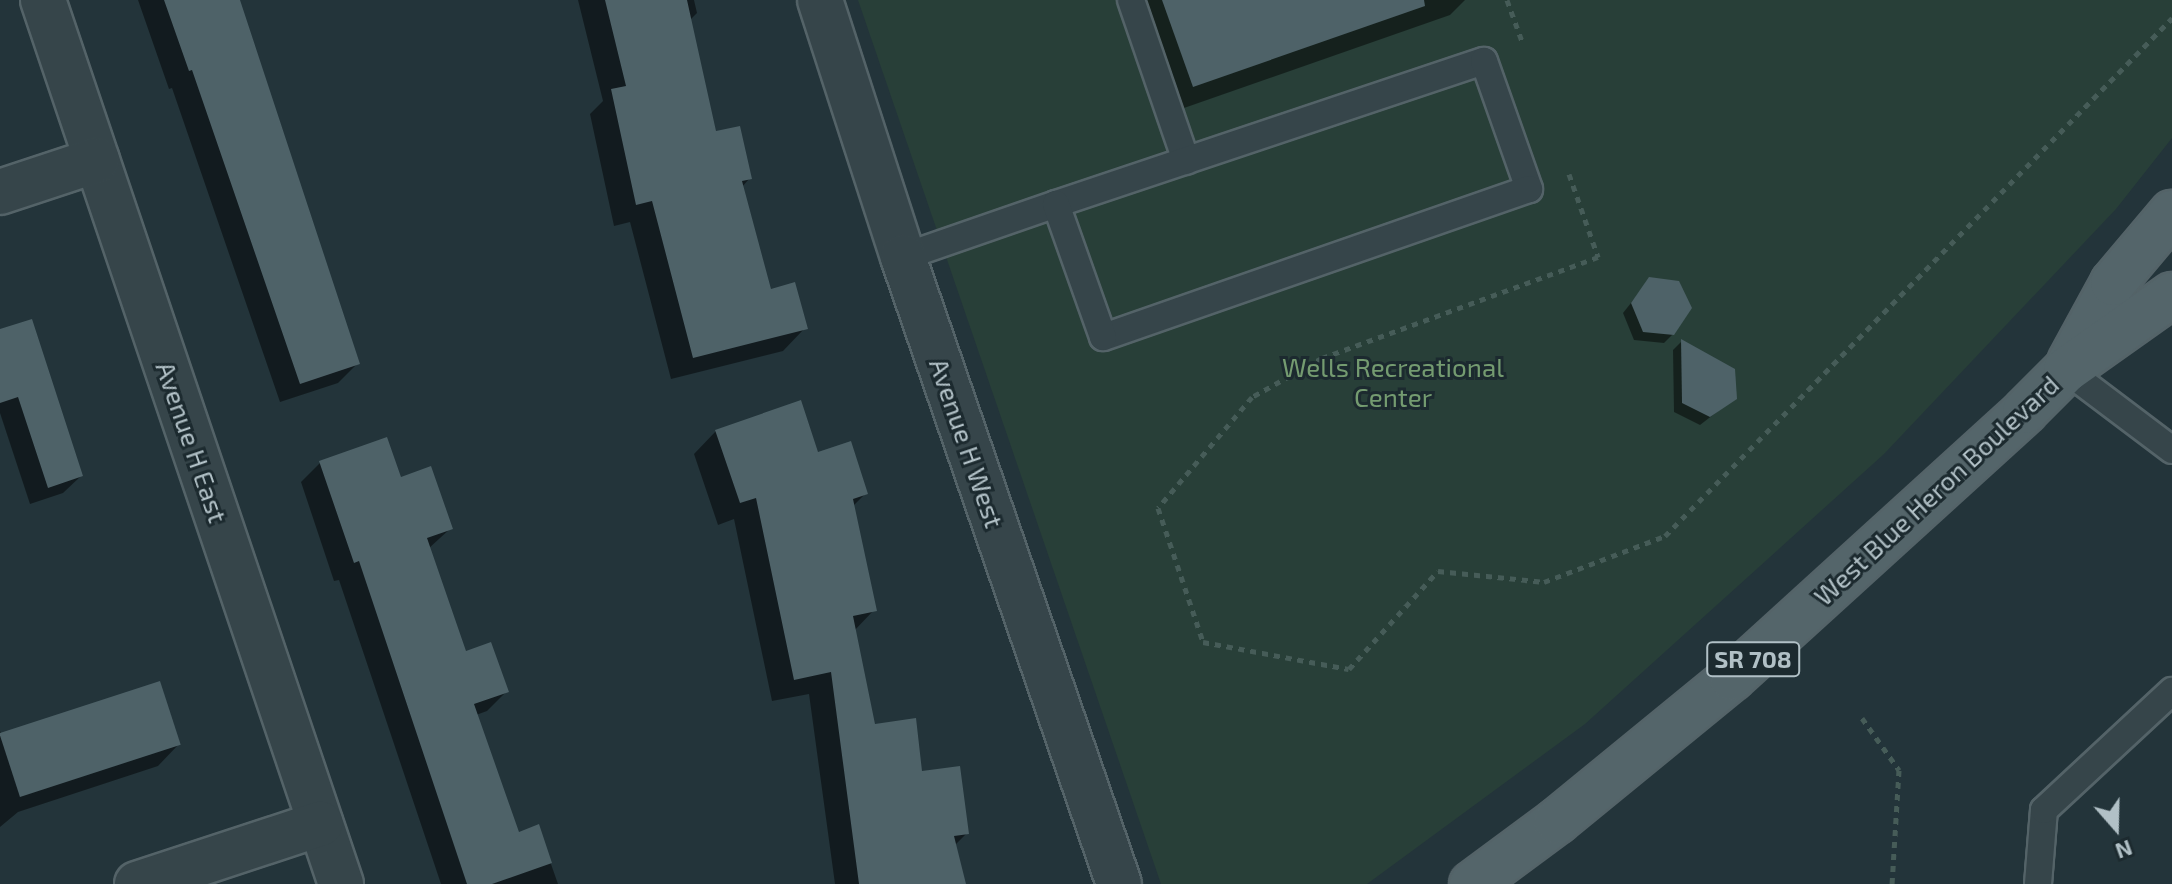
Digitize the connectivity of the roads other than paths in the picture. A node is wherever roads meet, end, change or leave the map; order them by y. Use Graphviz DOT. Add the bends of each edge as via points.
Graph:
graph roads {
  1 [pos="43,0"];
  2 [pos="820,0"];
  3 [pos="1131,0"];
  4 [pos="97,160"];
  5 [pos="1186,161"];
  6 [pos="0,192"];
  7 [pos="1056,204"];
  8 [pos="2172,213"];
  9 [pos="903,257"];
  10 [pos="2172,295"];
  11 [pos="2066,370"];
  12 [pos="2172,450"];
  13 [pos="2172,691"];
  14 [pos="320,824"];
  15 [pos="137,884"];
  16 [pos="341,884"];
  17 [pos="1119,884"];
  18 [pos="1472,884"];
  19 [pos="2038,884"];
  1 -- 4 [label="street, Avenue H East"];
  2 -- 9 [label="street, Avenue H West"];
  3 -- 5 [label="lane"];
  4 -- 6 [label="street"];
  4 -- 14 [label="street, Avenue H East"];
  5 -- 7 [label="lane"];
  5 -- 7 [label="lane" via="1484,61 1529,189 1103,337"];
  7 -- 9 [label="lane"];
  8 -- 11 [label="main road, West Blue Heron Boulevard / SR 708" via="2113,283"];
  9 -- 17 [label="street, Avenue H West"];
  10 -- 11 [label="main road, West Blue Heron Boulevard / SR 708"];
  11 -- 12 [label="lane"];
  11 -- 18 [label="main road, West Blue Heron Boulevard / SR 708" via="1732,678"];
  13 -- 19 [label="lane" via="2044,810"];
  14 -- 15 [label="street"];
  14 -- 16 [label="street, Avenue H East"];
}
